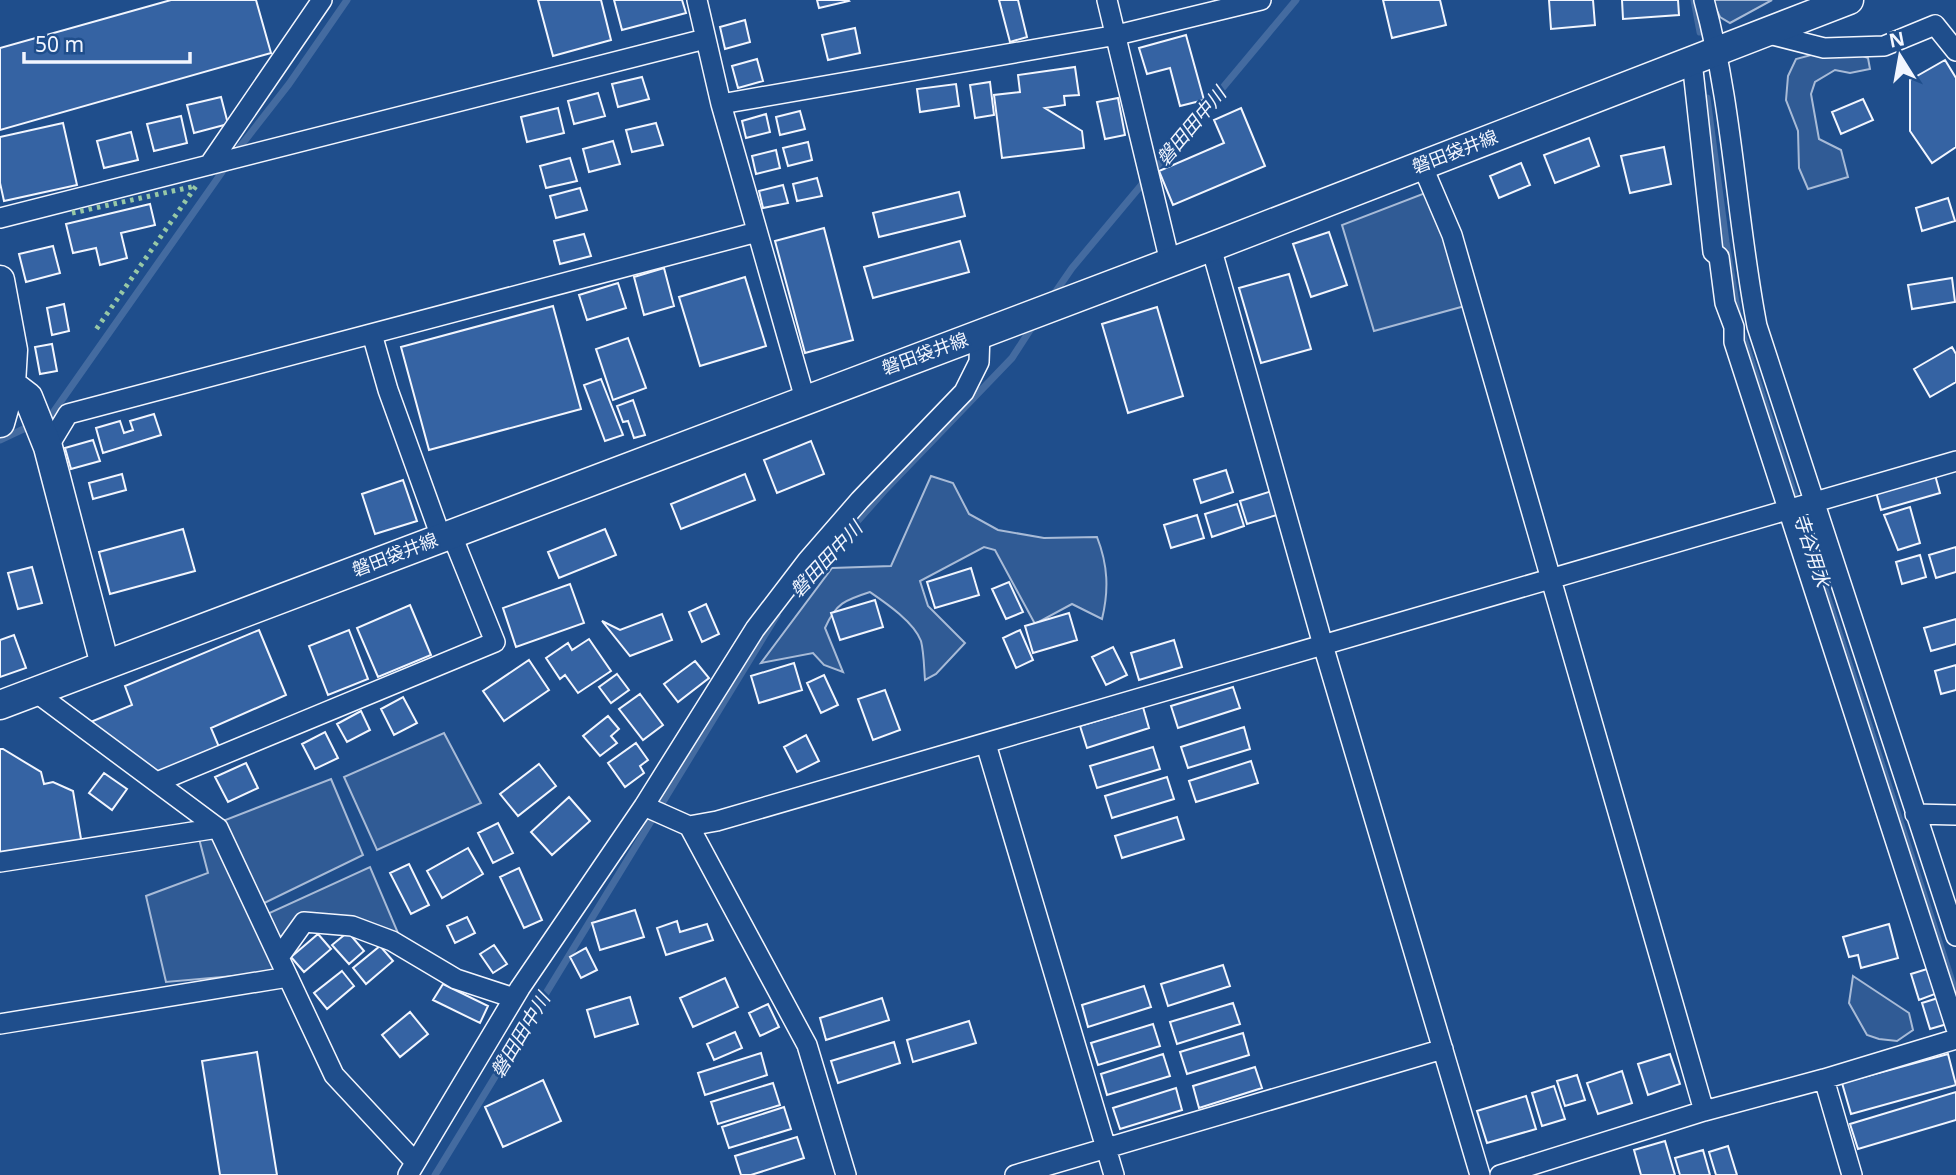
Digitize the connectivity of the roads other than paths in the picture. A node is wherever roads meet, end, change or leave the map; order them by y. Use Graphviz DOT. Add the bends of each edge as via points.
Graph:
graph roads {
  1 [pos="322,0"];
  2 [pos="697,0"];
  3 [pos="1107,0"];
  4 [pos="1261,0"];
  5 [pos="1704,0"];
  6 [pos="1849,0"];
  7 [pos="1765,33"];
  8 [pos="1117,35"];
  9 [pos="705,39"];
  10 [pos="1956,51"];
  11 [pos="1705,56"];
  12 [pos="721,104"];
  13 [pos="209,165"];
  14 [pos="1422,165"];
  15 [pos="0,218"];
  16 [pos="758,232"];
  17 [pos="1211,247"];
  18 [pos="1170,262"];
  19 [pos="0,280"];
  20 [pos="980,333"];
  21 [pos="372,334"];
  22 [pos="11,384"];
  23 [pos="805,399"];
  24 [pos="0,423"];
  25 [pos="48,447"];
  26 [pos="1956,461"];
  27 [pos="1815,502"];
  28 [pos="1788,510"];
  29 [pos="446,535"];
  30 [pos="1552,578"];
  31 [pos="1323,645"];
  32 [pos="105,665"];
  33 [pos="34,691"];
  34 [pos="0,705"];
  35 [pos="986,744"];
  36 [pos="157,782"];
  37 [pos="644,806"];
  38 [pos="1915,814"];
  39 [pos="1956,815"];
  40 [pos="689,826"];
  41 [pos="218,828"];
  42 [pos="0,862"];
  43 [pos="1956,936"];
  44 [pos="279,957"];
  45 [pos="288,977"];
  46 [pos="513,998"];
  47 [pos="0,1024"];
  48 [pos="1956,1028"];
  49 [pos="1956,1039"];
  50 [pos="1443,1049"];
  51 [pos="1824,1079"];
  52 [pos="1704,1111"];
  53 [pos="1106,1149"];
  54 [pos="411,1169"];
  55 [pos="846,1175"];
  56 [pos="1014,1175"];
  57 [pos="1114,1175"];
  58 [pos="1480,1175"];
  59 [pos="1500,1175"];
  60 [pos="1852,1175"];
  1 -- 13 [label="street"];
  2 -- 9 [label="street"];
  3 -- 8 [label="street"];
  4 -- 8 [label="street"];
  5 -- 11 [label="street"];
  6 -- 7 [label="main road, 磐田袋井線"];
  7 -- 10 [label="street" via="1824,48 1884,46 1935,25"];
  7 -- 11 [label="main road, 磐田袋井線"];
  8 -- 12 [label="street"];
  8 -- 18 [label="street"];
  9 -- 12 [label="street"];
  9 -- 13 [label="street"];
  11 -- 14 [label="main road, 磐田袋井線"];
  11 -- 27 [label="street" via="1757,326"];
  11 -- 28 [label="street" via="1713,252 1718,257 1734,342"];
  12 -- 16 [label="street"];
  13 -- 15 [label="street"];
  14 -- 17 [label="main road, 磐田袋井線"];
  14 -- 30 [label="street" via="1452,235"];
  16 -- 21 [label="street"];
  16 -- 23 [label="street"];
  17 -- 18 [label="main road, 磐田袋井線"];
  17 -- 31 [label="street"];
  18 -- 20 [label="main road, 磐田袋井線"];
  19 -- 22 [label="main road" via="13,350"];
  20 -- 23 [label="main road, 磐田袋井線"];
  20 -- 37 [label="street" via="979,362 964,392 807,561 755,629"];
  21 -- 25 [label="street" via="68,414"];
  21 -- 29 [label="street" via="388,390"];
  22 -- 24 [label="main road"];
  22 -- 25 [label="main road" via="28,397"];
  23 -- 29 [label="main road, 磐田袋井線"];
  25 -- 32 [label="main road"];
  26 -- 27 [label="street"];
  27 -- 28 [label="street"];
  27 -- 38 [label="street"];
  28 -- 30 [label="street"];
  28 -- 48 [label="street"];
  29 -- 32 [label="main road, 磐田袋井線"];
  29 -- 36 [label="street" via="495,642"];
  30 -- 31 [label="street"];
  30 -- 52 [label="street"];
  31 -- 35 [label="street"];
  31 -- 50 [label="street"];
  32 -- 33 [label="main road, 磐田袋井線"];
  33 -- 34 [label="main road, 磐田袋井線"];
  33 -- 36 [label="street"];
  35 -- 40 [label="street"];
  35 -- 53 [label="street"];
  36 -- 41 [label="street"];
  37 -- 40 [label="street"];
  37 -- 46 [label="street"];
  38 -- 39 [label="street"];
  38 -- 43 [label="street"];
  40 -- 55 [label="street" via="807,1045"];
  41 -- 42 [label="street"];
  41 -- 44 [label="street"];
  44 -- 45 [label="street"];
  44 -- 46 [label="street" via="303,922 352,926 392,942 456,979"];
  45 -- 47 [label="street"];
  45 -- 54 [label="street" via="334,1074"];
  46 -- 54 [label="street"];
  49 -- 51 [label="street"];
  50 -- 53 [label="street"];
  50 -- 58 [label="street"];
  51 -- 52 [label="street"];
  51 -- 60 [label="street"];
  52 -- 59 [label="street"];
  53 -- 56 [label="street"];
  53 -- 57 [label="street"];
}
